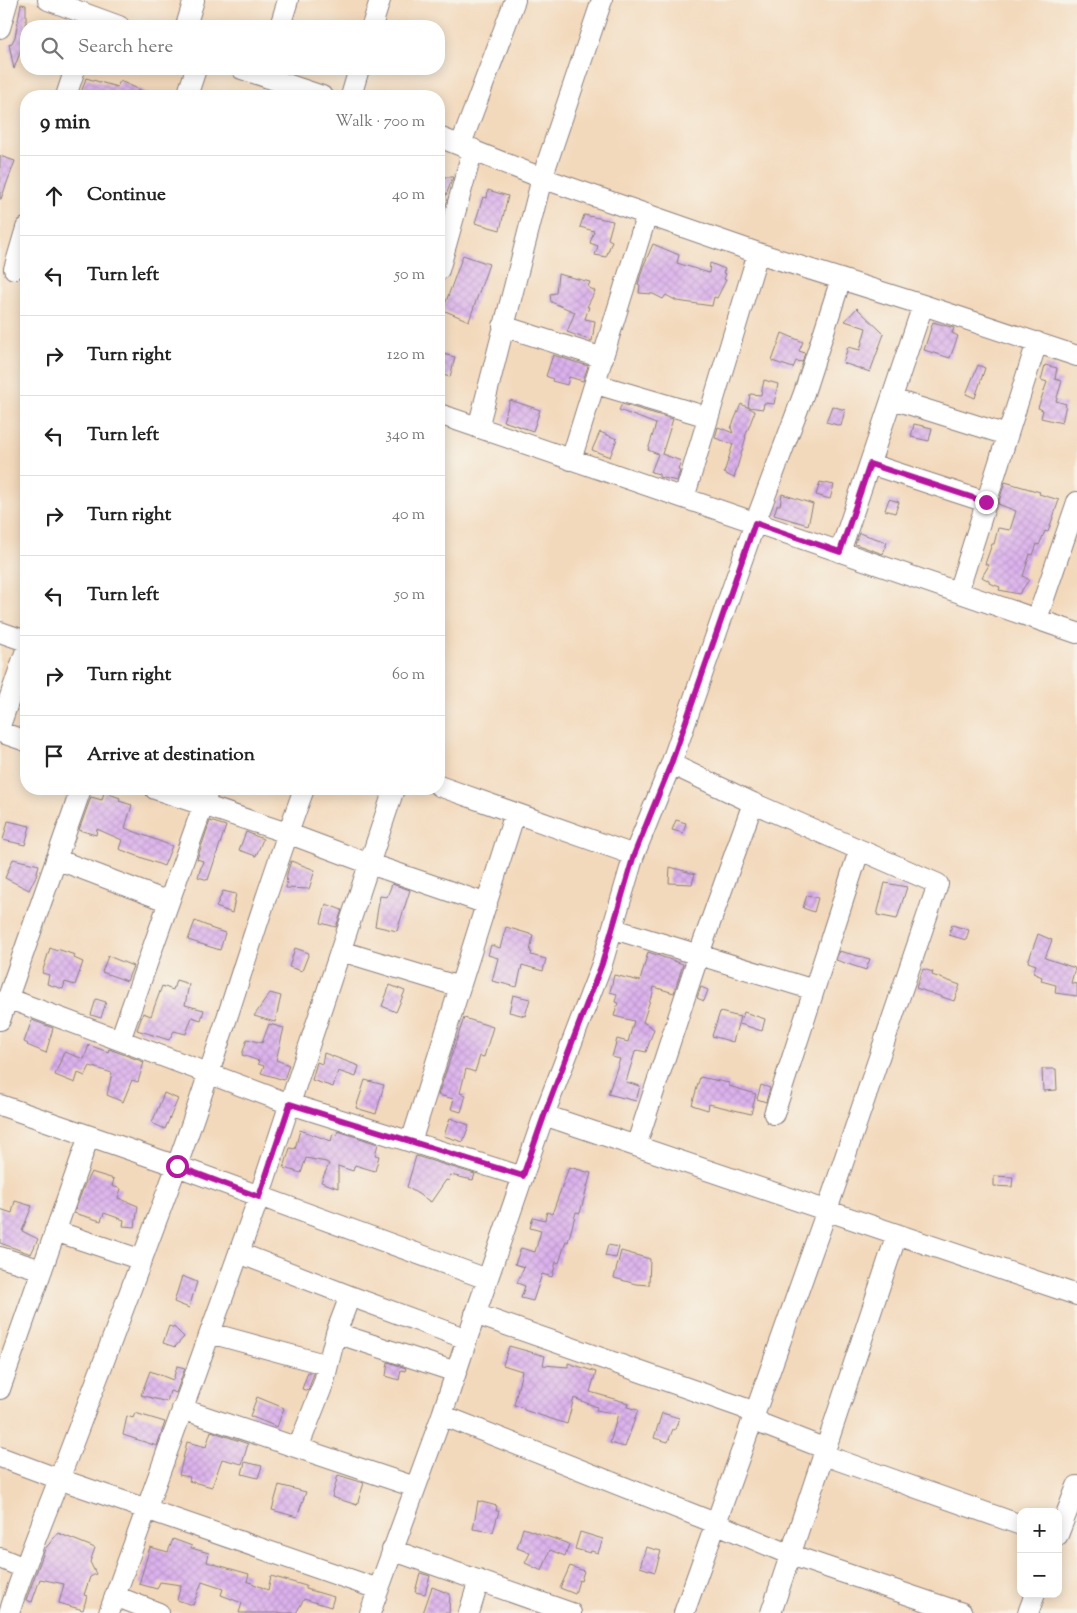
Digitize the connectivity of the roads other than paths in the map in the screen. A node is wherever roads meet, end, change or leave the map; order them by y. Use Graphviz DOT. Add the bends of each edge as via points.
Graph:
graph roads {
  1 [pos="8,0"];
  2 [pos="48,0"];
  3 [pos="194,0"];
  4 [pos="288,0"];
  5 [pos="380,0"];
  6 [pos="515,0"];
  7 [pos="602,0"];
  8 [pos="70,4"];
  9 [pos="90,20"];
  10 [pos="188,20"];
  11 [pos="282,20"];
  12 [pos="374,20"];
  13 [pos="0,28"];
  14 [pos="73,75"];
  15 [pos="194,75"];
  16 [pos="268,75"];
  17 [pos="358,75"];
  18 [pos="68,90"];
  19 [pos="189,90"];
  20 [pos="282,90"];
  21 [pos="353,90"];
  22 [pos="445,138"];
  23 [pos="467,147"];
  24 [pos="542,178"];
  25 [pos="647,214"];
  26 [pos="445,231"];
  27 [pos="20,247"];
  28 [pos="758,253"];
  29 [pos="13,269"];
  30 [pos="841,279"];
  31 [pos="923,305"];
  32 [pos="503,326"];
  33 [pos="1037,342"];
  34 [pos="1077,356"];
  35 [pos="603,358"];
  36 [pos="596,384"];
  37 [pos="892,399"];
  38 [pos="445,416"];
  39 [pos="708,417"];
  40 [pos="478,428"];
  41 [pos="1007,435"];
  42 [pos="572,460"];
  43 [pos="870,464"];
  44 [pos="684,498"];
  45 [pos="986,502"];
  46 [pos="1077,502"];
  47 [pos="755,523"];
  48 [pos="840,552"];
  49 [pos="958,592"];
  50 [pos="1037,619"];
  51 [pos="0,632"];
  52 [pos="1077,633"];
  53 [pos="20,639"];
  54 [pos="20,668"];
  55 [pos="0,726"];
  56 [pos="0,732"];
  57 [pos="20,739"];
  58 [pos="671,764"];
  59 [pos="445,788"];
  60 [pos="79,795"];
  61 [pos="193,795"];
  62 [pos="302,795"];
  63 [pos="392,795"];
  64 [pos="206,797"];
  65 [pos="753,803"];
  66 [pos="515,813"];
  67 [pos="287,833"];
  68 [pos="859,850"];
  69 [pos="634,855"];
  70 [pos="56,859"];
  71 [pos="370,864"];
  72 [pos="169,902"];
  73 [pos="487,904"];
  74 [pos="614,929"];
  75 [pos="341,951"];
  76 [pos="699,954"];
  77 [pos="460,987"];
  78 [pos="814,990"];
  79 [pos="7,998"];
  80 [pos="0,1020"];
  81 [pos="120,1040"];
  82 [pos="208,1073"];
  83 [pos="290,1104"];
  84 [pos="0,1105"];
  85 [pos="774,1114"];
  86 [pos="544,1116"];
  87 [pos="88,1136"];
  88 [pos="411,1142"];
  89 [pos="636,1146"];
  90 [pos="177,1166"];
  91 [pos="523,1176"];
  92 [pos="259,1197"];
  93 [pos="827,1210"];
  94 [pos="55,1232"];
  95 [pos="897,1234"];
  96 [pos="239,1253"];
  97 [pos="0,1257"];
  98 [pos="142,1260"];
  99 [pos="42,1270"];
  100 [pos="487,1279"];
  101 [pos="1077,1295"];
  102 [pos="350,1296"];
  103 [pos="475,1314"];
  104 [pos="210,1333"];
  105 [pos="336,1333"];
  106 [pos="467,1339"];
  107 [pos="7,1348"];
  108 [pos="328,1365"];
  109 [pos="456,1372"];
  110 [pos="0,1389"];
  111 [pos="182,1409"];
  112 [pos="442,1415"];
  113 [pos="753,1418"];
  114 [pos="298,1448"];
  115 [pos="825,1452"];
  116 [pos="0,1456"];
  117 [pos="59,1479"];
  118 [pos="1077,1486"];
  119 [pos="415,1487"];
  120 [pos="146,1509"];
  121 [pos="715,1523"];
  122 [pos="1017,1523"];
  123 [pos="1062,1525"];
  124 [pos="392,1550"];
  125 [pos="791,1555"];
  126 [pos="0,1558"];
  127 [pos="24,1568"];
  128 [pos="480,1580"];
  129 [pos="378,1590"];
  130 [pos="1034,1598"];
  131 [pos="112,1605"];
  132 [pos="909,1605"];
  133 [pos="9,1613"];
  134 [pos="159,1613"];
  135 [pos="370,1613"];
  136 [pos="469,1613"];
  137 [pos="571,1613"];
  138 [pos="684,1613"];
  139 [pos="772,1613"];
  140 [pos="962,1613"];
  141 [pos="1028,1613"];
  1 -- 13 [label="street"];
  2 -- 8 [label="street"];
  3 -- 10 [label="street"];
  4 -- 11 [label="street"];
  5 -- 12 [label="street"];
  6 -- 23 [label="street"];
  7 -- 24 [label="street"];
  8 -- 9 [label="street"];
  14 -- 18 [label="street"];
  15 -- 19 [label="street"];
  16 -- 20 [label="street"];
  17 -- 21 [label="street"];
  22 -- 23 [label="street"];
  23 -- 24 [label="street"];
  23 -- 26 [label="street"];
  24 -- 25 [label="street"];
  24 -- 32 [label="street"];
  25 -- 28 [label="street"];
  25 -- 35 [label="street"];
  27 -- 29 [label="street"];
  28 -- 30 [label="street"];
  28 -- 39 [label="street"];
  30 -- 31 [label="street"];
  30 -- 47 [label="street" via="804,393"];
  31 -- 33 [label="street"];
  31 -- 37 [label="street"];
  32 -- 35 [label="street"];
  32 -- 40 [label="street"];
  33 -- 34 [label="street"];
  33 -- 41 [label="street"];
  35 -- 36 [label="street"];
  36 -- 39 [label="street"];
  36 -- 42 [label="street"];
  37 -- 41 [label="street"];
  37 -- 43 [label="street"];
  38 -- 40 [label="street"];
  39 -- 44 [label="street"];
  40 -- 42 [label="street"];
  41 -- 45 [label="street"];
  42 -- 44 [label="street"];
  43 -- 45 [label="street"];
  43 -- 48 [label="street"];
  44 -- 47 [label="street"];
  45 -- 49 [label="street"];
  46 -- 50 [label="street"];
  47 -- 48 [label="street"];
  47 -- 58 [label="street"];
  48 -- 49 [label="street"];
  49 -- 50 [label="street"];
  50 -- 52 [label="street"];
  51 -- 53 [label="street"];
  54 -- 55 [label="street"];
  56 -- 57 [label="street"];
  58 -- 65 [label="street"];
  58 -- 69 [label="street"];
  59 -- 66 [label="street"];
  60 -- 70 [label="street"];
  61 -- 64 [label="street"];
  62 -- 67 [label="street"];
  63 -- 71 [label="street"];
  64 -- 67 [label="street"];
  64 -- 72 [label="street"];
  65 -- 68 [label="street"];
  65 -- 76 [label="street"];
  66 -- 69 [label="street"];
  66 -- 73 [label="street"];
  67 -- 71 [label="street"];
  67 -- 82 [label="street"];
  68 -- 78 [label="street"];
  68 -- 93 [label="street" via="938,884"];
  69 -- 74 [label="street"];
  70 -- 72 [label="street"];
  70 -- 79 [label="street"];
  71 -- 73 [label="street"];
  71 -- 75 [label="street"];
  72 -- 81 [label="street"];
  73 -- 77 [label="street"];
  74 -- 76 [label="street"];
  74 -- 86 [label="street"];
  75 -- 77 [label="street"];
  75 -- 83 [label="street"];
  76 -- 78 [label="street"];
  76 -- 89 [label="street"];
  77 -- 88 [label="street"];
  78 -- 85 [label="street"];
  79 -- 80 [label="street"];
  79 -- 81 [label="street"];
  81 -- 82 [label="street"];
  82 -- 83 [label="street"];
  82 -- 90 [label="street"];
  83 -- 88 [label="street"];
  83 -- 92 [label="street"];
  84 -- 87 [label="street"];
  86 -- 89 [label="street"];
  86 -- 91 [label="street"];
  87 -- 90 [label="street"];
  87 -- 94 [label="street"];
  88 -- 91 [label="street"];
  89 -- 93 [label="street"];
  90 -- 92 [label="street"];
  90 -- 98 [label="street"];
  91 -- 100 [label="street"];
  92 -- 96 [label="street"];
  92 -- 100 [label="street"];
  93 -- 95 [label="street"];
  93 -- 113 [label="street"];
  94 -- 98 [label="street"];
  94 -- 99 [label="street"];
  95 -- 101 [label="street"];
  95 -- 115 [label="street"];
  96 -- 102 [label="street"];
  96 -- 104 [label="street"];
  97 -- 99 [label="street"];
  98 -- 117 [label="street"];
  99 -- 107 [label="street"];
  100 -- 103 [label="street"];
  102 -- 105 [label="street"];
  102 -- 106 [label="street"];
  103 -- 106 [label="street"];
  103 -- 113 [label="street" via="744,1408"];
  104 -- 108 [label="street"];
  104 -- 111 [label="street"];
  105 -- 108 [label="street"];
  105 -- 109 [label="street"];
  106 -- 109 [label="street"];
  107 -- 110 [label="street"];
  108 -- 114 [label="street"];
  109 -- 112 [label="street"];
  111 -- 114 [label="street"];
  111 -- 120 [label="street"];
  112 -- 119 [label="street"];
  112 -- 121 [label="street"];
  113 -- 115 [label="street"];
  113 -- 121 [label="street"];
  114 -- 119 [label="street"];
  115 -- 122 [label="street"];
  115 -- 125 [label="street"];
  116 -- 117 [label="street"];
  117 -- 120 [label="street"];
  117 -- 127 [label="street"];
  118 -- 123 [label="street"];
  119 -- 124 [label="street"];
  120 -- 129 [label="street"];
  120 -- 131 [label="street"];
  121 -- 125 [label="street"];
  121 -- 138 [label="street"];
  124 -- 128 [label="street"];
  124 -- 129 [label="street"];
  125 -- 132 [label="street"];
  125 -- 139 [label="street"];
  126 -- 127 [label="street"];
  127 -- 133 [label="street"];
  128 -- 136 [label="street"];
  128 -- 137 [label="street"];
  129 -- 135 [label="street"];
  130 -- 141 [label="street"];
  131 -- 134 [label="street"];
  132 -- 140 [label="street"];
}
